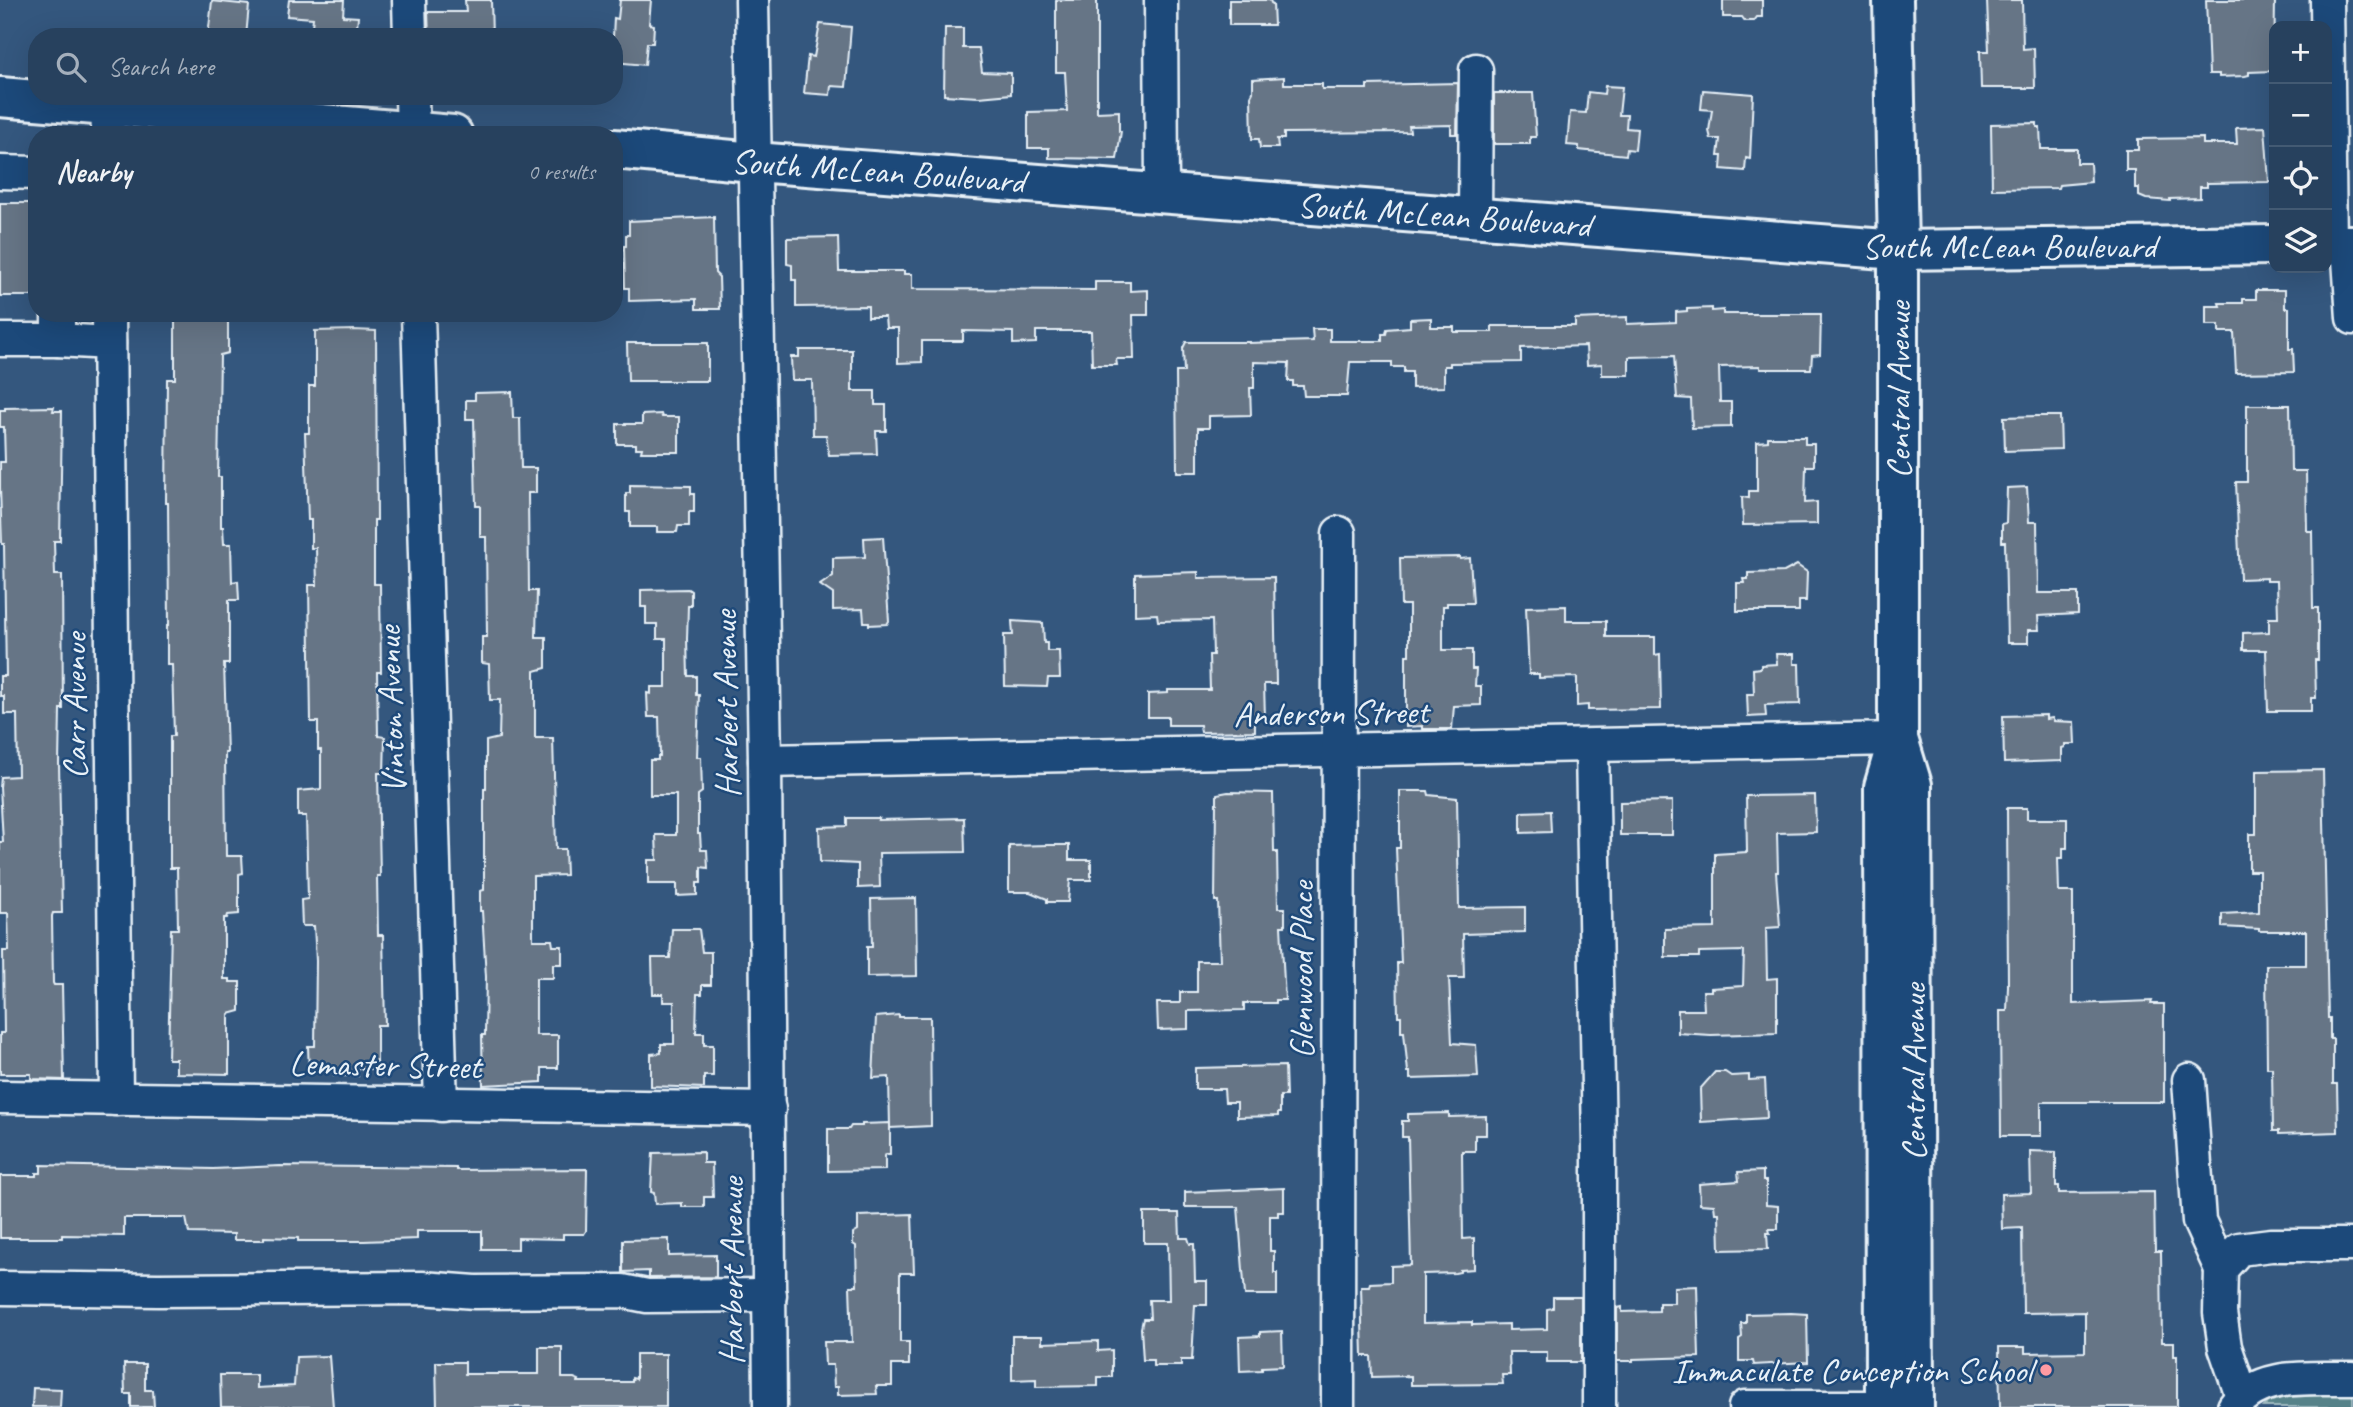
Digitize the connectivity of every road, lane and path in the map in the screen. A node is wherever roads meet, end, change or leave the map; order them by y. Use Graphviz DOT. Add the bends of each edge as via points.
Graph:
graph roads {
  1 [pos="409,0"];
  2 [pos="752,0"];
  3 [pos="1161,0"];
  4 [pos="1893,0"];
  5 [pos="2327,0"];
  6 [pos="410,28"];
  7 [pos="1475,70"];
  8 [pos="0,97"];
  9 [pos="28,103"];
  10 [pos="37,105"];
  11 [pos="107,120"];
  12 [pos="413,121"];
  13 [pos="623,150"];
  14 [pos="754,162"];
  15 [pos="0,173"];
  16 [pos="28,173"];
  17 [pos="1162,193"];
  18 [pos="1475,217"];
  19 [pos="2269,245"];
  20 [pos="2339,245"];
  21 [pos="1898,250"];
  22 [pos="2353,318"];
  23 [pos="418,322"];
  24 [pos="58,327"];
  25 [pos="109,328"];
  26 [pos="0,340"];
  27 [pos="1339,533"];
  28 [pos="1898,739"];
  29 [pos="1592,746"];
  30 [pos="1340,751"];
  31 [pos="765,761"];
  32 [pos="2189,1080"];
  33 [pos="0,1097"];
  34 [pos="116,1098"];
  35 [pos="441,1105"];
  36 [pos="769,1109"];
  37 [pos="2353,1245"];
  38 [pos="2221,1269"];
  39 [pos="0,1288"];
  40 [pos="770,1294"];
  41 [pos="2353,1378"];
  42 [pos="2238,1401"];
  43 [pos="770,1407"];
  44 [pos="1338,1407"];
  45 [pos="1599,1407"];
  46 [pos="1745,1407"];
  47 [pos="1893,1407"];
  1 -- 6 [label="street"];
  2 -- 14 [label="street, Harbert Avenue"];
  3 -- 17 [label="street"];
  4 -- 21 [label="main road, Central Avenue"];
  5 -- 20 [label="street"];
  7 -- 18 [label="street"];
  8 -- 9 [label="main road"];
  10 -- 11 [label="main road"];
  11 -- 12 [label="main road"];
  13 -- 14 [label="main road, South McLean Boulevard"];
  14 -- 17 [label="main road, South McLean Boulevard"];
  14 -- 31 [label="street, Harbert Avenue"];
  15 -- 16 [label="street"];
  17 -- 18 [label="main road, South McLean Boulevard"];
  18 -- 21 [label="main road, South McLean Boulevard"];
  19 -- 21 [label="main road, South McLean Boulevard"];
  20 -- 22 [label="street"];
  21 -- 28 [label="main road, Central Avenue"];
  23 -- 35 [label="street, Vinton Avenue"];
  24 -- 25 [label="street"];
  24 -- 26 [label="street"];
  25 -- 34 [label="street, Carr Avenue"];
  27 -- 30 [label="street, Glenwood Place"];
  28 -- 29 [label="street, Anderson Street"];
  28 -- 47 [label="main road, Central Avenue" via="1884,787"];
  29 -- 30 [label="street, Anderson Street"];
  29 -- 45 [label="street"];
  30 -- 31 [label="street, Anderson Street"];
  30 -- 44 [label="street, Glenwood Place"];
  31 -- 36 [label="street, Harbert Avenue"];
  32 -- 38 [label="street" via="2199,1221"];
  33 -- 34 [label="street, Lemaster Street"];
  34 -- 35 [label="street, Lemaster Street"];
  35 -- 36 [label="street, Lemaster Street"];
  36 -- 40 [label="street, Harbert Avenue"];
  37 -- 38 [label="street" via="2239,1249"];
  38 -- 42 [label="street" via="2220,1313"];
  39 -- 40 [label="street"];
  40 -- 43 [label="street, Harbert Avenue"];
  41 -- 42 [label="street" via="2271,1380"];
  46 -- 47 [label="street"];
}
